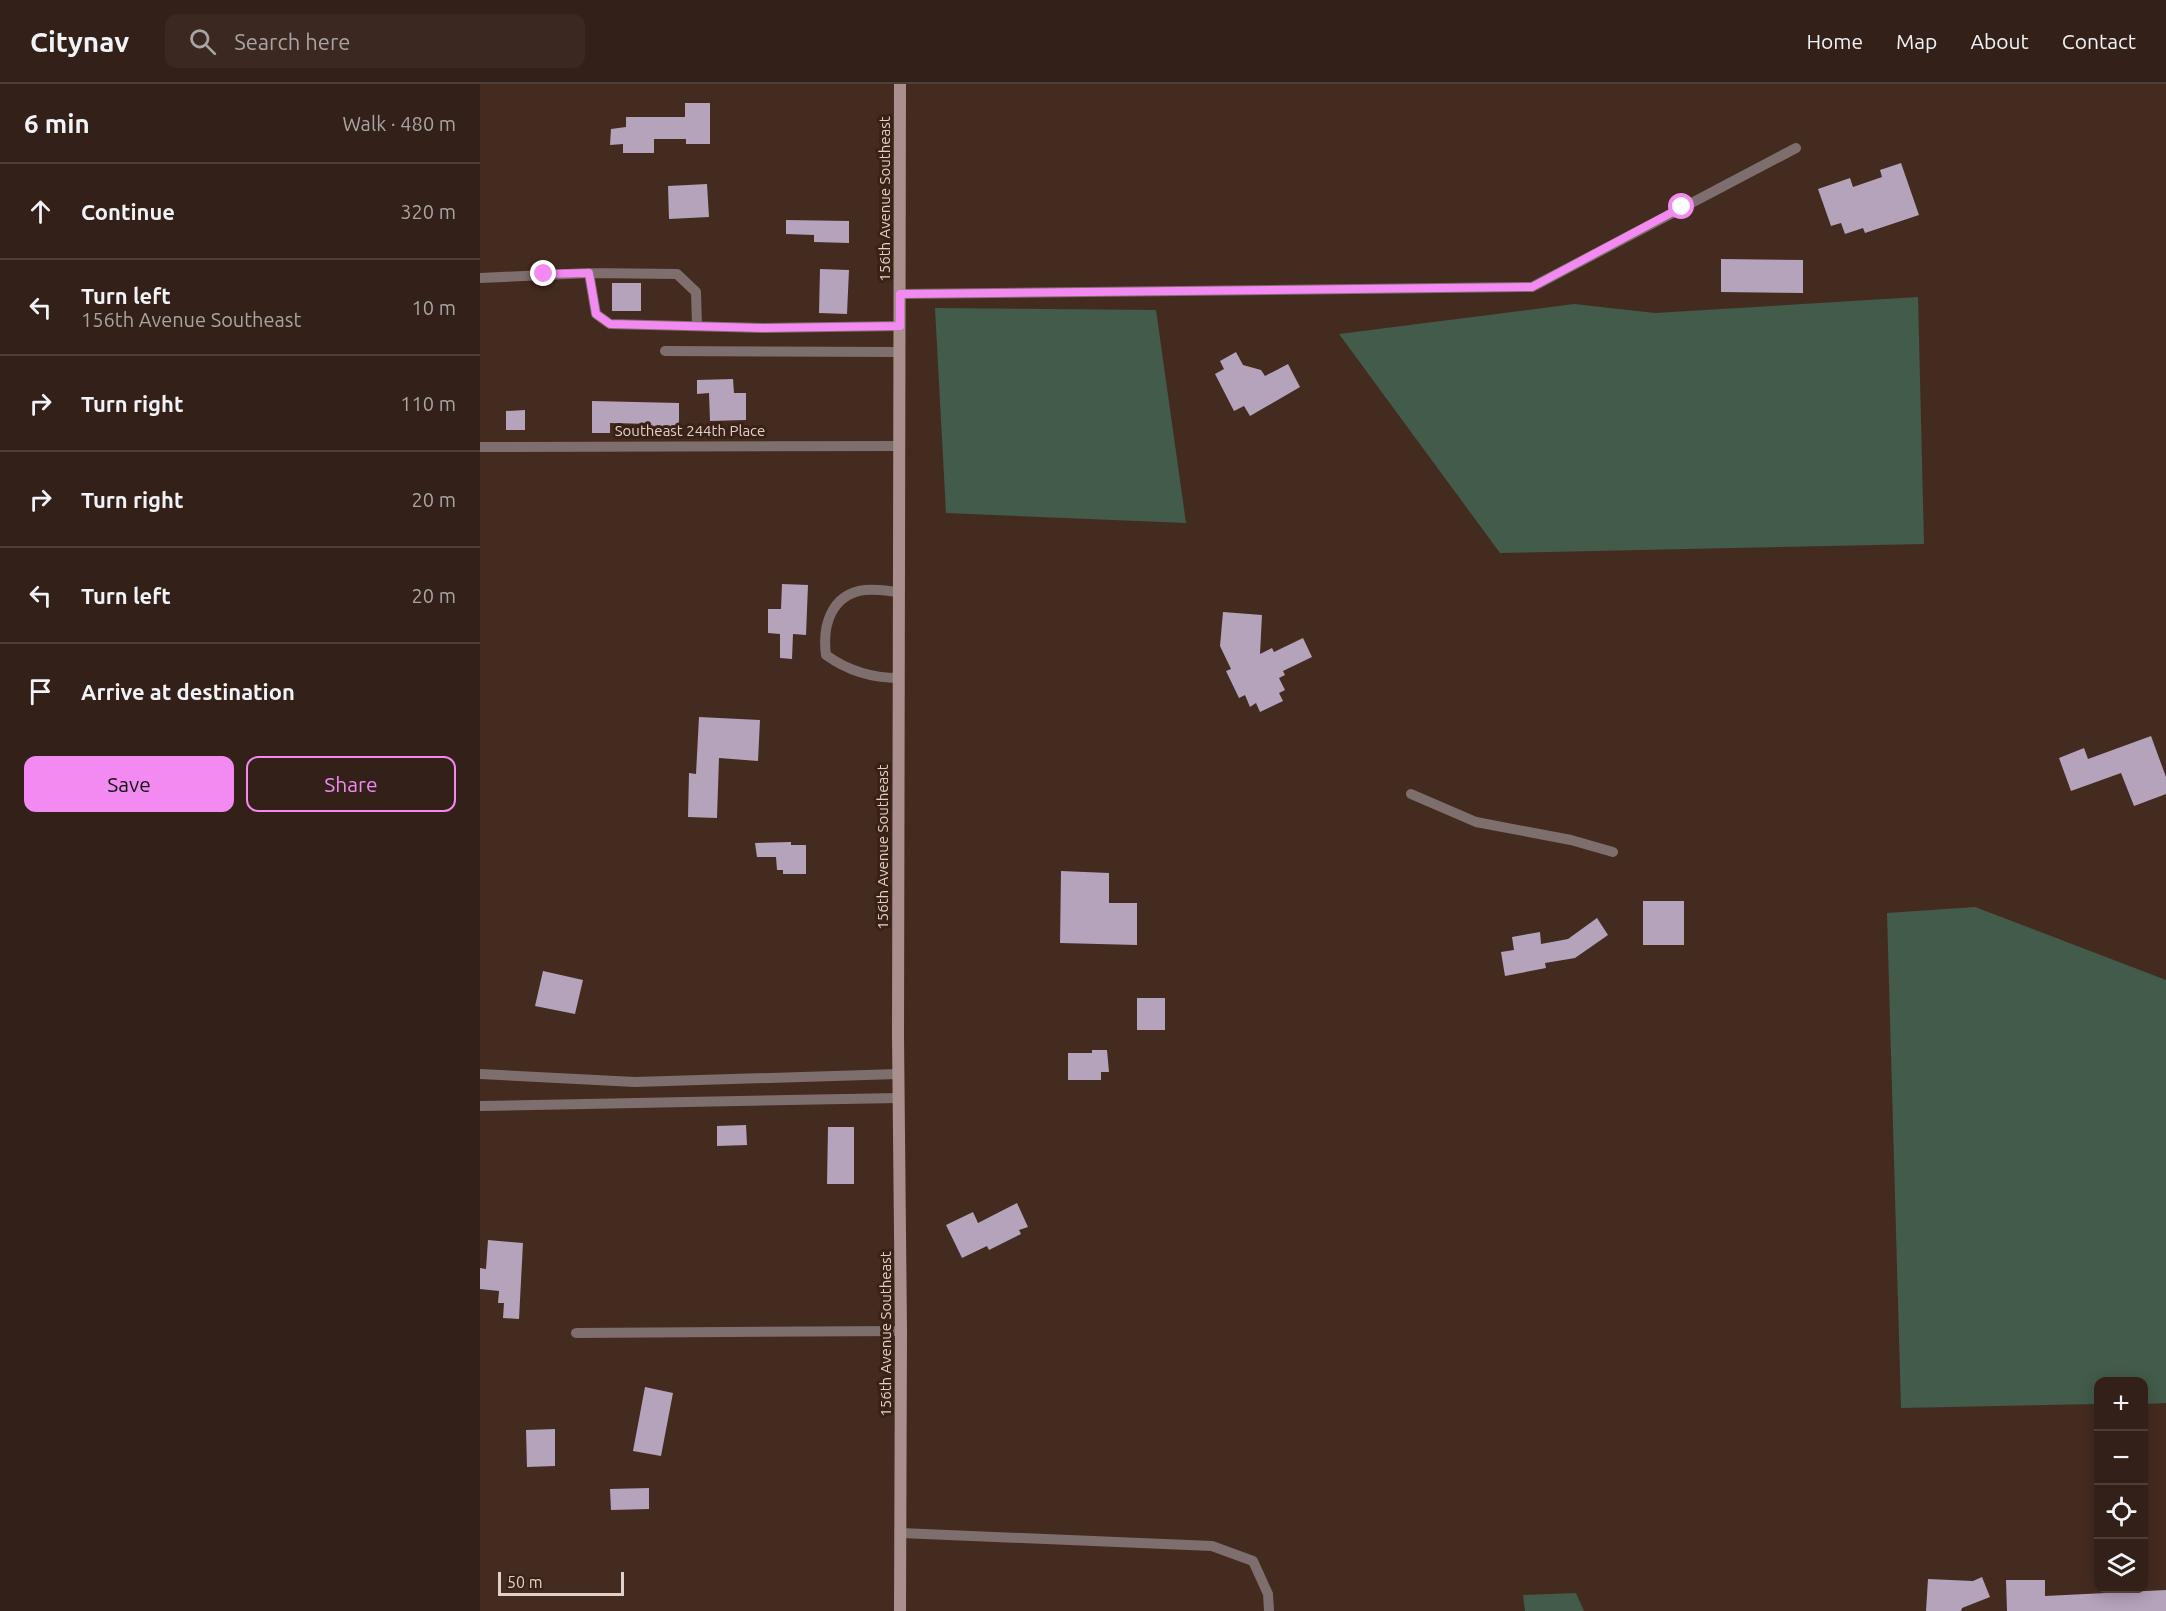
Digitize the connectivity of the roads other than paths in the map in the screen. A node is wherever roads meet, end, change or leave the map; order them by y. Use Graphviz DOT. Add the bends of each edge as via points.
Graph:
graph roads {
  1 [pos="900,84"];
  2 [pos="1796,148"];
  3 [pos="589,273"];
  4 [pos="480,278"];
  5 [pos="900,294"];
  6 [pos="697,325"];
  7 [pos="900,326"];
  8 [pos="665,351"];
  9 [pos="900,352"];
  10 [pos="899,446"];
  11 [pos="480,447"];
  12 [pos="899,592"];
  13 [pos="899,678"];
  14 [pos="1411,794"];
  15 [pos="1613,852"];
  16 [pos="480,1074"];
  17 [pos="898,1074"];
  18 [pos="898,1098"];
  19 [pos="480,1106"];
  20 [pos="901,1331"];
  21 [pos="576,1333"];
  22 [pos="901,1533"];
  23 [pos="900,1611"];
  24 [pos="1269,1611"];
  1 -- 5 [label="street, 156th Avenue Southeast"];
  2 -- 5 [label="lane" via="1532,287"];
  3 -- 4 [label="lane"];
  3 -- 6 [label="lane" via="596,314 610,324"];
  3 -- 6 [label="lane" via="677,274 696,292"];
  5 -- 7 [label="street, 156th Avenue Southeast"];
  6 -- 7 [label="lane"];
  7 -- 9 [label="street, 156th Avenue Southeast"];
  8 -- 9 [label="lane"];
  9 -- 10 [label="street, 156th Avenue Southeast"];
  10 -- 11 [label="lane, Southeast 244th Place"];
  10 -- 12 [label="street, 156th Avenue Southeast"];
  12 -- 13 [label="street, 156th Avenue Southeast"];
  12 -- 13 [label="lane" via="865,590 850,594 835,604 826,622 824,640 826,655 837,663 880,678"];
  13 -- 17 [label="street, 156th Avenue Southeast"];
  14 -- 15 [label="lane" via="1476,822"];
  16 -- 17 [label="lane" via="635,1082"];
  17 -- 18 [label="street, 156th Avenue Southeast"];
  18 -- 19 [label="lane"];
  18 -- 20 [label="street, 156th Avenue Southeast"];
  20 -- 21 [label="lane"];
  20 -- 22 [label="street, 156th Avenue Southeast"];
  22 -- 23 [label="street, 156th Avenue Southeast"];
  22 -- 24 [label="lane" via="1212,1546 1253,1561 1268,1594"];
}
